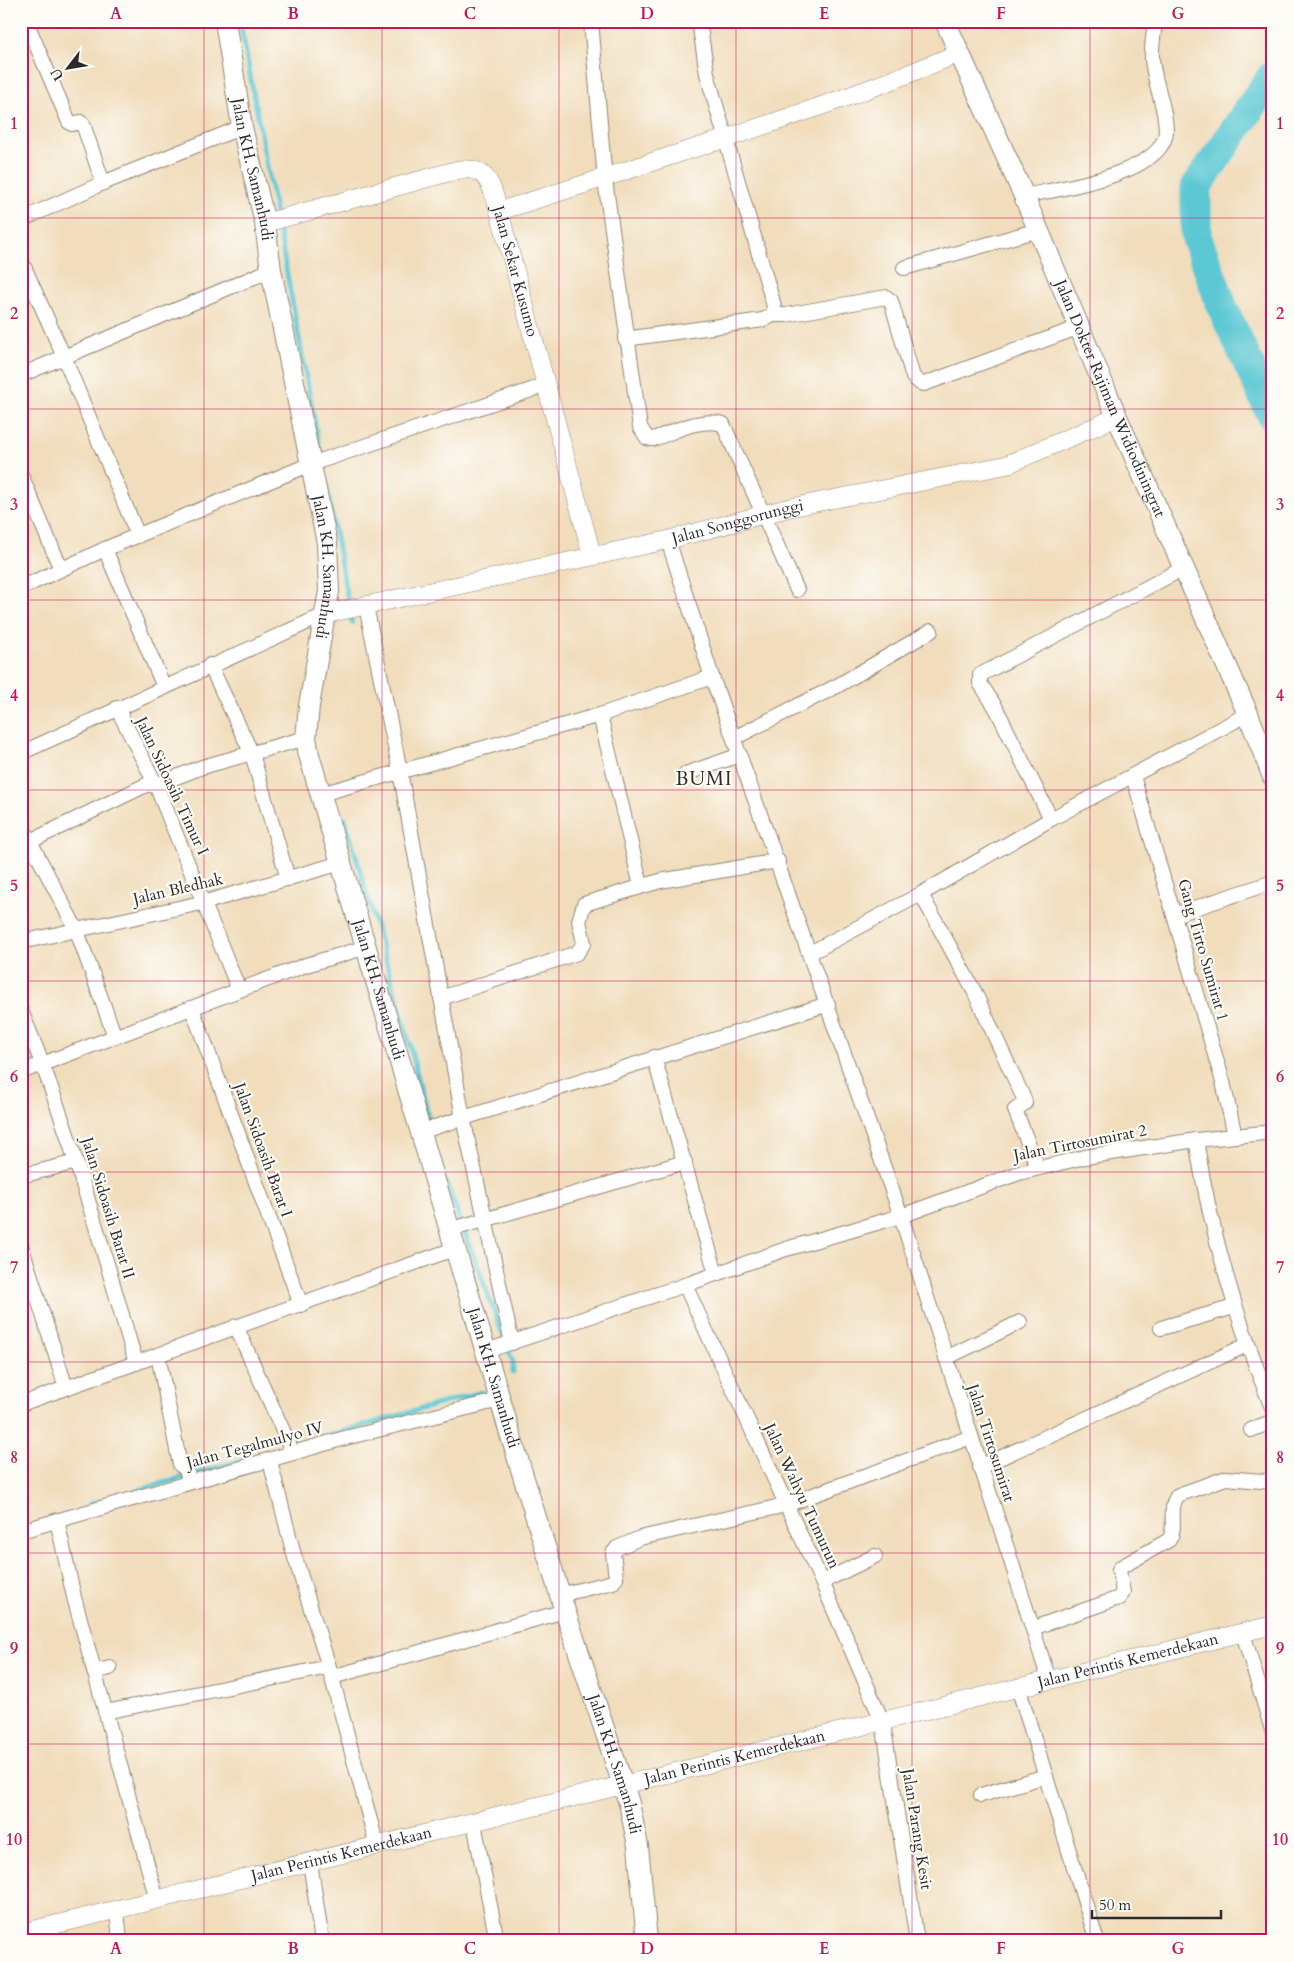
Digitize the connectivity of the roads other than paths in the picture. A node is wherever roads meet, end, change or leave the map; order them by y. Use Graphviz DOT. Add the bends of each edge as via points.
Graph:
graph roads {
  1 [pos="26,21"];
  2 [pos="225,21"];
  3 [pos="591,21"];
  4 [pos="699,21"];
  5 [pos="945,21"];
  6 [pos="1155,21"];
  7 [pos="958,54"];
  8 [pos="242,127"];
  9 [pos="727,138"];
  10 [pos="605,180"];
  11 [pos="103,183"];
  12 [pos="1024,196"];
  13 [pos="499,211"];
  14 [pos="21,220"];
  15 [pos="268,222"];
  16 [pos="1038,230"];
  17 [pos="21,260"];
  18 [pos="904,268"];
  19 [pos="271,270"];
  20 [pos="774,315"];
  21 [pos="1080,327"];
  22 [pos="625,339"];
  23 [pos="64,357"];
  24 [pos="21,375"];
  25 [pos="546,385"];
  26 [pos="1117,417"];
  27 [pos="320,462"];
  28 [pos="21,475"];
  29 [pos="764,514"];
  30 [pos="138,536"];
  31 [pos="668,540"];
  32 [pos="105,549"];
  33 [pos="592,555"];
  34 [pos="1184,568"];
  35 [pos="60,569"];
  36 [pos="21,588"];
  37 [pos="797,590"];
  38 [pos="347,610"];
  39 [pos="931,631"];
  40 [pos="210,666"];
  41 [pos="712,677"];
  42 [pos="164,687"];
  43 [pos="117,708"];
  44 [pos="600,714"];
  45 [pos="1248,714"];
  46 [pos="306,738"];
  47 [pos="734,738"];
  48 [pos="21,753"];
  49 [pos="252,754"];
  50 [pos="740,755"];
  51 [pos="400,770"];
  52 [pos="686,774"];
  53 [pos="1133,776"];
  54 [pos="1273,777"];
  55 [pos="156,785"];
  56 [pos="321,794"];
  57 [pos="1052,819"];
  58 [pos="21,824"];
  59 [pos="30,842"];
  60 [pos="778,862"];
  61 [pos="341,863"];
  62 [pos="288,879"];
  63 [pos="1273,882"];
  64 [pos="641,886"];
  65 [pos="921,894"];
  66 [pos="206,902"];
  67 [pos="1174,915"];
  68 [pos="76,931"];
  69 [pos="21,942"];
  70 [pos="367,947"];
  71 [pos="810,953"];
  72 [pos="239,990"];
  73 [pos="440,998"];
  74 [pos="828,1004"];
  75 [pos="192,1008"];
  76 [pos="21,1011"];
  77 [pos="115,1036"];
  78 [pos="654,1057"];
  79 [pos="44,1063"];
  80 [pos="21,1072"];
  81 [pos="463,1118"];
  82 [pos="423,1131"];
  83 [pos="1273,1132"];
  84 [pos="1235,1136"];
  85 [pos="1196,1140"];
  86 [pos="76,1162"];
  87 [pos="685,1162"];
  88 [pos="1038,1168"];
  89 [pos="21,1176"];
  90 [pos="901,1216"];
  91 [pos="484,1218"];
  92 [pos="449,1230"];
  93 [pos="21,1244"];
  94 [pos="454,1249"];
  95 [pos="716,1274"];
  96 [pos="685,1285"];
  97 [pos="301,1305"];
  98 [pos="1234,1307"];
  99 [pos="1020,1322"];
  100 [pos="236,1326"];
  101 [pos="1161,1328"];
  102 [pos="1246,1345"];
  103 [pos="500,1346"];
  104 [pos="158,1355"];
  105 [pos="946,1358"];
  106 [pos="136,1363"];
  107 [pos="66,1388"];
  108 [pos="500,1400"];
  109 [pos="21,1404"];
  110 [pos="1273,1410"];
  111 [pos="1273,1421"];
  112 [pos="1251,1430"];
  113 [pos="971,1437"];
  114 [pos="291,1448"];
  115 [pos="270,1461"];
  116 [pos="980,1467"];
  117 [pos="188,1476"];
  118 [pos="1273,1482"];
  119 [pos="786,1505"];
  120 [pos="57,1520"];
  121 [pos="21,1531"];
  122 [pos="875,1556"];
  123 [pos="822,1582"];
  124 [pos="562,1603"];
  125 [pos="1273,1625"];
  126 [pos="1033,1628"];
  127 [pos="1243,1633"];
  128 [pos="110,1668"];
  129 [pos="94,1672"];
  130 [pos="330,1672"];
  131 [pos="1048,1680"];
  132 [pos="1018,1687"];
  133 [pos="105,1712"];
  134 [pos="883,1723"];
  135 [pos="1273,1734"];
  136 [pos="1046,1776"];
  137 [pos="622,1786"];
  138 [pos="981,1795"];
  139 [pos="474,1822"];
  140 [pos="377,1846"];
  141 [pos="310,1862"];
  142 [pos="157,1900"];
  143 [pos="116,1910"];
  144 [pos="21,1933"];
  145 [pos="120,1941"];
  146 [pos="322,1941"];
  147 [pos="497,1941"];
  148 [pos="646,1941"];
  149 [pos="917,1941"];
  150 [pos="1097,1941"];
  1 -- 11 [label="street" via="69,122 83,124"];
  2 -- 8 [label="main road, Jalan KH. Samanhudi"];
  3 -- 10 [label="street"];
  4 -- 9 [label="street" via="707,74"];
  5 -- 7 [label="main road, Jalan Dokter Rajiman Widiodiningrat"];
  6 -- 12 [label="street" via="1152,60 1164,111 1166,131 1163,142 1133,169"];
  7 -- 9 [label="street" via="840,100"];
  7 -- 12 [label="main road, Jalan Dokter Rajiman Widiodiningrat"];
  8 -- 11 [label="street"];
  8 -- 15 [label="main road, Jalan KH. Samanhudi"];
  9 -- 10 [label="street"];
  9 -- 20 [label="street"];
  10 -- 13 [label="street"];
  10 -- 22 [label="street"];
  11 -- 14 [label="street"];
  12 -- 16 [label="main road, Jalan Dokter Rajiman Widiodiningrat"];
  13 -- 15 [label="street, Jalan Sekar Kusumo" via="483,174 465,169"];
  13 -- 25 [label="street, Jalan Sekar Kusumo"];
  15 -- 19 [label="main road, Jalan KH. Samanhudi"];
  16 -- 18 [label="street"];
  16 -- 21 [label="main road, Jalan Dokter Rajiman Widiodiningrat"];
  17 -- 23 [label="street"];
  19 -- 23 [label="street"];
  19 -- 27 [label="main road, Jalan KH. Samanhudi"];
  20 -- 21 [label="street" via="888,298 913,377 924,384"];
  20 -- 22 [label="street" via="763,320"];
  21 -- 26 [label="main road, Jalan Dokter Rajiman Widiodiningrat"];
  22 -- 29 [label="street" via="642,433 653,439 701,422 723,424"];
  23 -- 24 [label="street"];
  23 -- 30 [label="street"];
  25 -- 27 [label="street"];
  25 -- 33 [label="street, Jalan Sekar Kusumo"];
  26 -- 29 [label="street, Jalan Songgorunggi" via="1006,465"];
  26 -- 34 [label="main road, Jalan Dokter Rajiman Widiodiningrat"];
  27 -- 30 [label="street"];
  27 -- 38 [label="main road, Jalan KH. Samanhudi" via="329,591"];
  28 -- 35 [label="street"];
  29 -- 31 [label="street, Jalan Songgorunggi"];
  29 -- 37 [label="street"];
  30 -- 32 [label="street"];
  31 -- 33 [label="street, Jalan Songgorunggi"];
  31 -- 41 [label="street, Jalan Tirtosumirat"];
  32 -- 35 [label="street"];
  32 -- 42 [label="street"];
  33 -- 38 [label="street, Jalan Songgorunggi"];
  34 -- 45 [label="main road, Jalan Dokter Rajiman Widiodiningrat"];
  34 -- 57 [label="street" via="980,675 980,683"];
  35 -- 36 [label="street"];
  38 -- 40 [label="street"];
  38 -- 46 [label="main road, Jalan KH. Samanhudi" via="314,676"];
  38 -- 51 [label="street"];
  39 -- 47 [label="street" via="837,686"];
  40 -- 42 [label="street"];
  40 -- 49 [label="street"];
  41 -- 44 [label="street"];
  41 -- 47 [label="street, Jalan Tirtosumirat"];
  42 -- 43 [label="street"];
  43 -- 48 [label="street"];
  43 -- 55 [label="street, Jalan Sidoasih Timur I"];
  44 -- 51 [label="street"];
  44 -- 64 [label="street"];
  45 -- 53 [label="street"];
  45 -- 54 [label="main road, Jalan Dokter Rajiman Widiodiningrat"];
  46 -- 49 [label="street"];
  46 -- 56 [label="main road, Jalan KH. Samanhudi"];
  47 -- 50 [label="street, Jalan Tirtosumirat"];
  49 -- 55 [label="street" via="202,766"];
  49 -- 62 [label="street"];
  50 -- 52 [label="street"];
  50 -- 60 [label="street, Jalan Tirtosumirat"];
  51 -- 56 [label="street"];
  51 -- 73 [label="street"];
  53 -- 57 [label="street"];
  53 -- 67 [label="street, Gang Tirto Sumirat 1"];
  55 -- 59 [label="street" via="146,785"];
  55 -- 66 [label="street, Jalan Sidoasih Timur I"];
  56 -- 61 [label="main road, Jalan KH. Samanhudi"];
  57 -- 65 [label="street"];
  58 -- 59 [label="street"];
  59 -- 68 [label="street"];
  60 -- 64 [label="street"];
  60 -- 71 [label="street, Jalan Tirtosumirat"];
  61 -- 62 [label="street, Jalan Bledhak"];
  61 -- 70 [label="main road, Jalan KH. Samanhudi"];
  62 -- 66 [label="street, Jalan Bledhak"];
  63 -- 67 [label="street"];
  64 -- 73 [label="street" via="584,904 579,921 584,943 578,953"];
  65 -- 71 [label="street"];
  65 -- 88 [label="street" via="974,991 1024,1099 1025,1103 1015,1110"];
  66 -- 68 [label="street, Jalan Bledhak"];
  66 -- 72 [label="street, Jalan Sidoasih Timur I"];
  67 -- 84 [label="street, Gang Tirto Sumirat 1" via="1223,1082"];
  68 -- 69 [label="street, Jalan Bledhak"];
  68 -- 77 [label="street"];
  70 -- 72 [label="street" via="331,956"];
  70 -- 82 [label="main road, Jalan KH. Samanhudi"];
  71 -- 74 [label="street, Jalan Tirtosumirat"];
  72 -- 75 [label="street"];
  73 -- 81 [label="street"];
  74 -- 78 [label="street"];
  74 -- 90 [label="street, Jalan Tirtosumirat"];
  75 -- 77 [label="street"];
  75 -- 97 [label="street, Jalan Sidoasih Barat I"];
  76 -- 79 [label="street, Jalan Sidoasih Barat II"];
  77 -- 79 [label="street"];
  78 -- 81 [label="street"];
  78 -- 87 [label="street"];
  79 -- 80 [label="street"];
  79 -- 86 [label="street, Jalan Sidoasih Barat II"];
  81 -- 82 [label="street"];
  81 -- 91 [label="street"];
  82 -- 92 [label="main road, Jalan KH. Samanhudi"];
  83 -- 84 [label="street, Jalan Tirtosumirat 2"];
  84 -- 85 [label="street, Jalan Tirtosumirat 2"];
  85 -- 88 [label="street, Jalan Tirtosumirat 2" via="1085,1157"];
  85 -- 98 [label="street" via="1203,1186"];
  86 -- 89 [label="street"];
  86 -- 106 [label="street, Jalan Sidoasih Barat II"];
  87 -- 91 [label="street"];
  87 -- 95 [label="street"];
  88 -- 90 [label="street, Jalan Tirtosumirat 2" via="998,1178"];
  90 -- 95 [label="street, Jalan Tirtosumirat 2" via="786,1249"];
  90 -- 105 [label="street, Jalan Tirtosumirat"];
  91 -- 92 [label="street"];
  91 -- 103 [label="street"];
  92 -- 94 [label="main road, Jalan KH. Samanhudi"];
  93 -- 107 [label="street"];
  94 -- 97 [label="street"];
  94 -- 103 [label="main road, Jalan KH. Samanhudi"];
  95 -- 96 [label="street, Jalan Tirtosumirat 2"];
  96 -- 103 [label="street, Jalan Tirtosumirat 2"];
  96 -- 119 [label="street, Jalan Wahyu Tumurun"];
  97 -- 100 [label="street"];
  98 -- 101 [label="street"];
  98 -- 102 [label="street"];
  99 -- 105 [label="street"];
  100 -- 104 [label="street"];
  100 -- 114 [label="street"];
  102 -- 110 [label="street"];
  102 -- 116 [label="street"];
  103 -- 108 [label="main road, Jalan KH. Samanhudi"];
  104 -- 106 [label="street"];
  104 -- 117 [label="street" via="180,1465"];
  105 -- 113 [label="street, Jalan Tirtosumirat"];
  106 -- 107 [label="street"];
  107 -- 109 [label="street"];
  108 -- 114 [label="street, Jalan Tegalmulyo IV"];
  108 -- 124 [label="main road, Jalan KH. Samanhudi"];
  111 -- 112 [label="street"];
  113 -- 116 [label="street, Jalan Tirtosumirat"];
  113 -- 119 [label="street"];
  114 -- 115 [label="street, Jalan Tegalmulyo IV"];
  115 -- 117 [label="street, Jalan Tegalmulyo IV"];
  115 -- 130 [label="street" via="293,1552"];
  116 -- 126 [label="street, Jalan Tirtosumirat"];
  117 -- 120 [label="street, Jalan Tegalmulyo IV"];
  118 -- 126 [label="street" via="1226,1478 1178,1495 1172,1509 1172,1534 1168,1540 1121,1567 1123,1592 1119,1598"];
  119 -- 123 [label="street, Jalan Wahyu Tumurun"];
  119 -- 124 [label="street" via="640,1538 617,1548 613,1553 616,1578 613,1582"];
  120 -- 121 [label="street, Jalan Tegalmulyo IV"];
  120 -- 129 [label="street"];
  122 -- 123 [label="street"];
  123 -- 134 [label="street, Jalan Wahyu Tumurun"];
  124 -- 130 [label="street"];
  124 -- 137 [label="main road, Jalan KH. Samanhudi"];
  125 -- 127 [label="street, Jalan Perintis Kemerdekaan"];
  126 -- 131 [label="street, Jalan Tirtosumirat"];
  127 -- 131 [label="street, Jalan Perintis Kemerdekaan"];
  127 -- 135 [label="street"];
  128 -- 129 [label="street"];
  129 -- 133 [label="street"];
  130 -- 133 [label="street"];
  130 -- 140 [label="street"];
  131 -- 132 [label="street, Jalan Perintis Kemerdekaan"];
  132 -- 134 [label="street, Jalan Perintis Kemerdekaan"];
  132 -- 136 [label="street"];
  133 -- 142 [label="street"];
  134 -- 137 [label="street, Jalan Perintis Kemerdekaan"];
  134 -- 149 [label="street, Jalan Parang Kesit"];
  136 -- 138 [label="street"];
  136 -- 150 [label="street"];
  137 -- 139 [label="street, Jalan Perintis Kemerdekaan"];
  137 -- 148 [label="main road, Jalan KH. Samanhudi" via="629,1802 636,1838"];
  139 -- 140 [label="street, Jalan Perintis Kemerdekaan"];
  139 -- 147 [label="street"];
  140 -- 141 [label="street, Jalan Perintis Kemerdekaan"];
  141 -- 142 [label="street, Jalan Perintis Kemerdekaan"];
  141 -- 146 [label="street"];
  142 -- 143 [label="street, Jalan Perintis Kemerdekaan"];
  143 -- 144 [label="street, Jalan Perintis Kemerdekaan"];
  143 -- 145 [label="street"];
}
